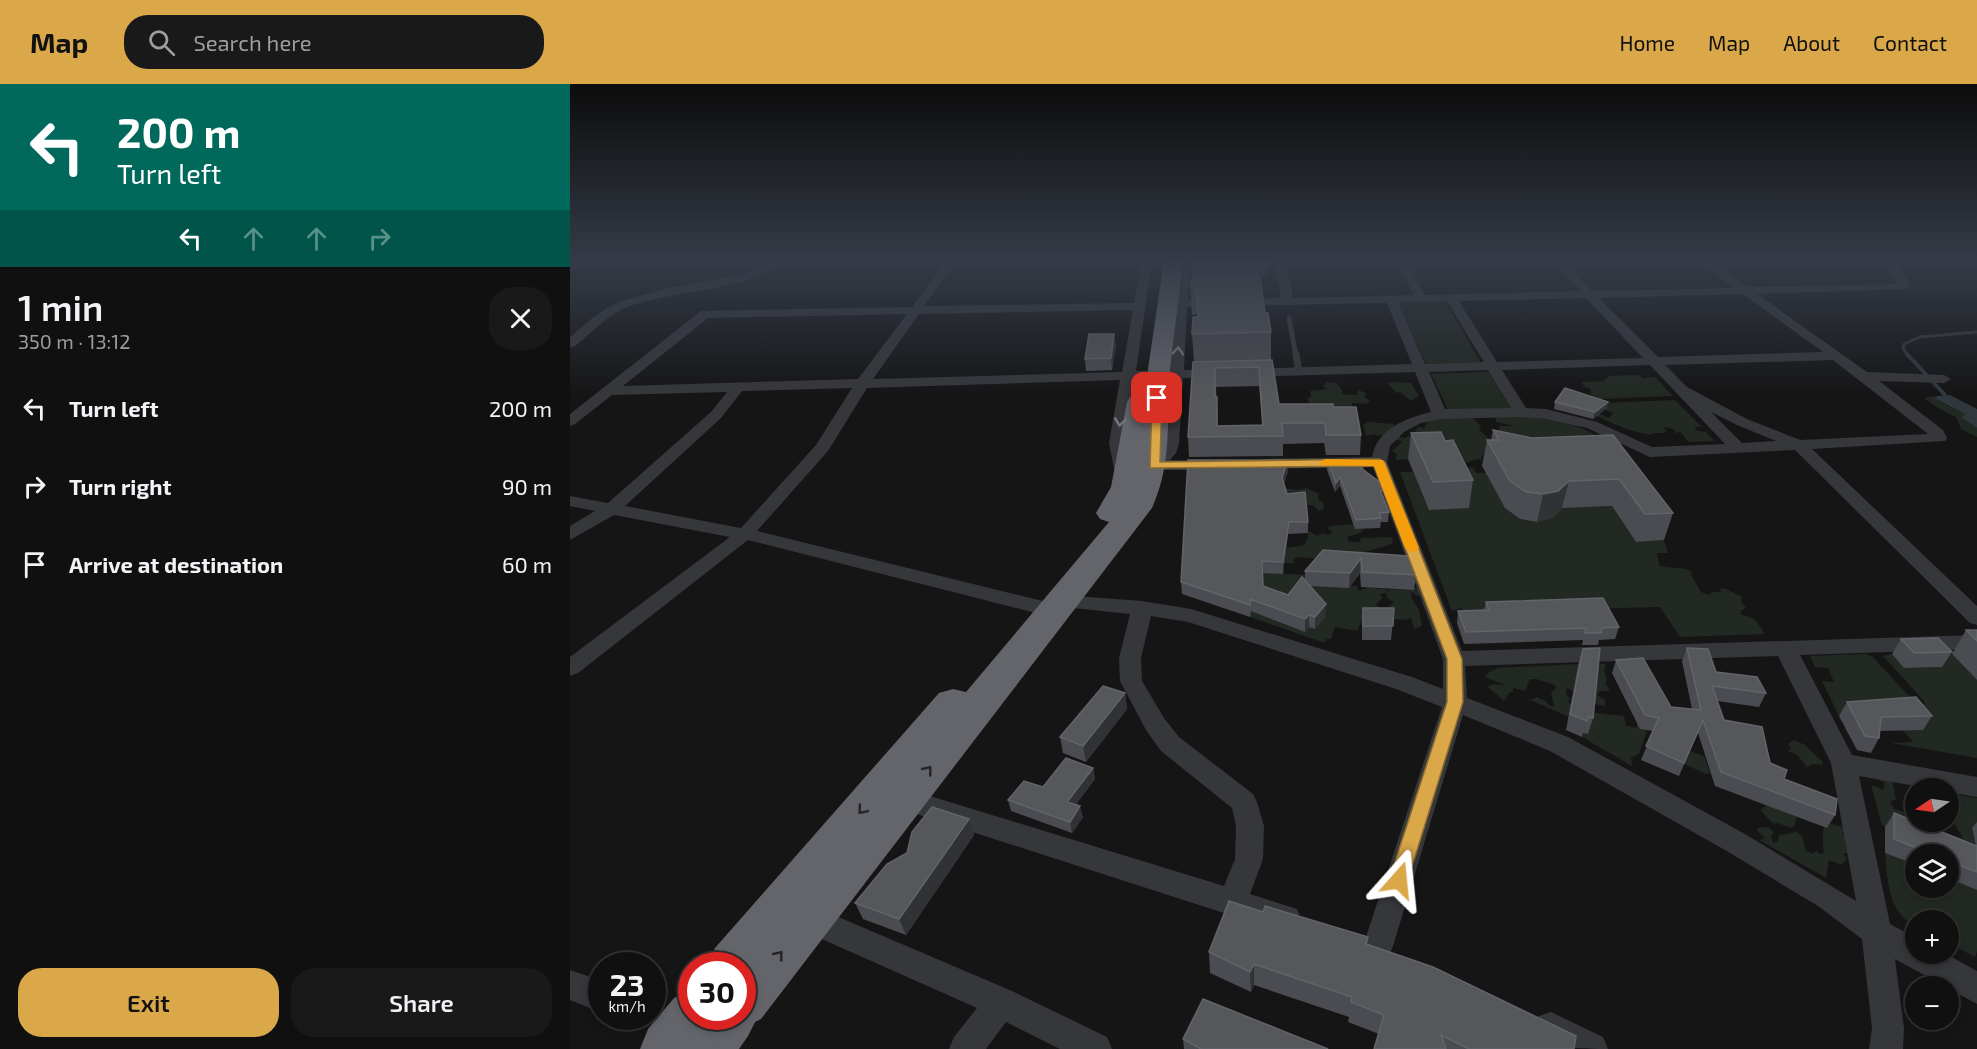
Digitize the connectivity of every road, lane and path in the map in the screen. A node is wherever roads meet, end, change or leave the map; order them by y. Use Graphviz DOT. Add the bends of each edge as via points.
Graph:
graph roads {
  1 [pos="620,306"];
  2 [pos="932,306"];
  3 [pos="1163,306"];
  4 [pos="1394,306"];
  5 [pos="1456,306"];
  6 [pos="1599,306"];
  7 [pos="1767,306"];
  8 [pos="918,308"];
  9 [pos="1289,318"];
  10 [pos="570,343"];
  11 [pos="1836,356"];
  12 [pos="1654,362"];
  13 [pos="1495,367"];
  14 [pos="1422,369"];
  15 [pos="1299,372"];
  16 [pos="1151,375"];
  17 [pos="1864,376"];
  18 [pos="1944,379"];
  19 [pos="862,384"];
  20 [pos="736,388"];
  21 [pos="1680,389"];
  22 [pos="606,391"];
  23 [pos="1521,412"];
  24 [pos="1440,414"];
  25 [pos="570,421"];
  26 [pos="1799,445"];
  27 [pos="1737,447"];
  28 [pos="1379,462"];
  29 [pos="1141,476"];
  30 [pos="570,501"];
  31 [pos="611,508"];
  32 [pos="570,534"];
  33 [pos="745,534"];
  34 [pos="1049,603"];
  35 [pos="1142,608"];
  36 [pos="1977,618"];
  37 [pos="1977,642"];
  38 [pos="1785,647"];
  39 [pos="1454,659"];
  40 [pos="570,668"];
  41 [pos="1455,702"];
  42 [pos="1844,763"];
  43 [pos="1977,787"];
  44 [pos="904,799"];
  45 [pos="1232,903"];
  46 [pos="794,914"];
  47 [pos="1311,926"];
  48 [pos="1876,932"];
  49 [pos="1378,948"];
  50 [pos="750,952"];
  51 [pos="756,977"];
  52 [pos="570,985"];
  53 [pos="1977,988"];
  54 [pos="588,992"];
  55 [pos="1001,1002"];
  56 [pos="1527,1016"];
  57 [pos="966,1049"];
  58 [pos="1095,1049"];
  59 [pos="1591,1049"];
  60 [pos="1886,1049"];
  1 -- 10 [label="street" via="604,313"];
  2 -- 8 [label="street"];
  3 -- 16 [label="highway"];
  4 -- 14 [label="street"];
  5 -- 13 [label="street"];
  6 -- 12 [label="street"];
  7 -- 11 [label="street"];
  8 -- 19 [label="street"];
  8 -- 22 [label="street" via="705,314"];
  9 -- 15 [label="lane"];
  11 -- 12 [label="street"];
  11 -- 17 [label="street"];
  12 -- 13 [label="street"];
  12 -- 21 [label="street"];
  13 -- 14 [label="street"];
  13 -- 23 [label="street"];
  14 -- 15 [label="street"];
  14 -- 24 [label="street"];
  15 -- 16 [label="street"];
  16 -- 19 [label="street"];
  16 -- 29 [label="highway"];
  17 -- 18 [label="street"];
  17 -- 26 [label="street" via="1939,438"];
  19 -- 20 [label="street"];
  19 -- 33 [label="street" via="822,448"];
  20 -- 22 [label="street"];
  20 -- 31 [label="street" via="716,416"];
  21 -- 26 [label="street" via="1742,422"];
  21 -- 27 [label="street"];
  22 -- 25 [label="street"];
  23 -- 24 [label="street"];
  23 -- 27 [label="street" via="1592,425 1650,452"];
  24 -- 28 [label="street" via="1399,429 1382,445"];
  26 -- 27 [label="street"];
  26 -- 36 [label="street"];
  28 -- 29 [label="street" via="1241,464"];
  28 -- 39 [label="street"];
  29 -- 34 [label="highway" via="1148,489 1120,532"];
  30 -- 31 [label="street"];
  31 -- 32 [label="street"];
  31 -- 33 [label="street"];
  33 -- 34 [label="street"];
  33 -- 40 [label="street"];
  34 -- 35 [label="street"];
  44 -- 34 [label="highway, one-way"];
  34 -- 46 [label="highway, one-way"];
  35 -- 41 [label="street" via="1191,616 1241,631"];
  35 -- 45 [label="street" via="1130,658 1131,681 1170,744 1244,802 1250,826 1249,859"];
  37 -- 38 [label="street"];
  38 -- 39 [label="street"];
  38 -- 42 [label="street"];
  39 -- 41 [label="street"];
  41 -- 48 [label="street" via="1559,744 1828,897"];
  41 -- 49 [label="street"];
  42 -- 43 [label="street"];
  42 -- 48 [label="street"];
  44 -- 45 [label="street"];
  44 -- 46 [label="highway"];
  45 -- 47 [label="street"];
  46 -- 50 [label="highway"];
  51 -- 46 [label="highway, one-way"];
  46 -- 55 [label="street"];
  48 -- 53 [label="street"];
  48 -- 60 [label="street" via="1888,1028"];
  52 -- 54 [label="street"];
  55 -- 57 [label="street"];
  55 -- 58 [label="street"];
  56 -- 59 [label="street"];
}
